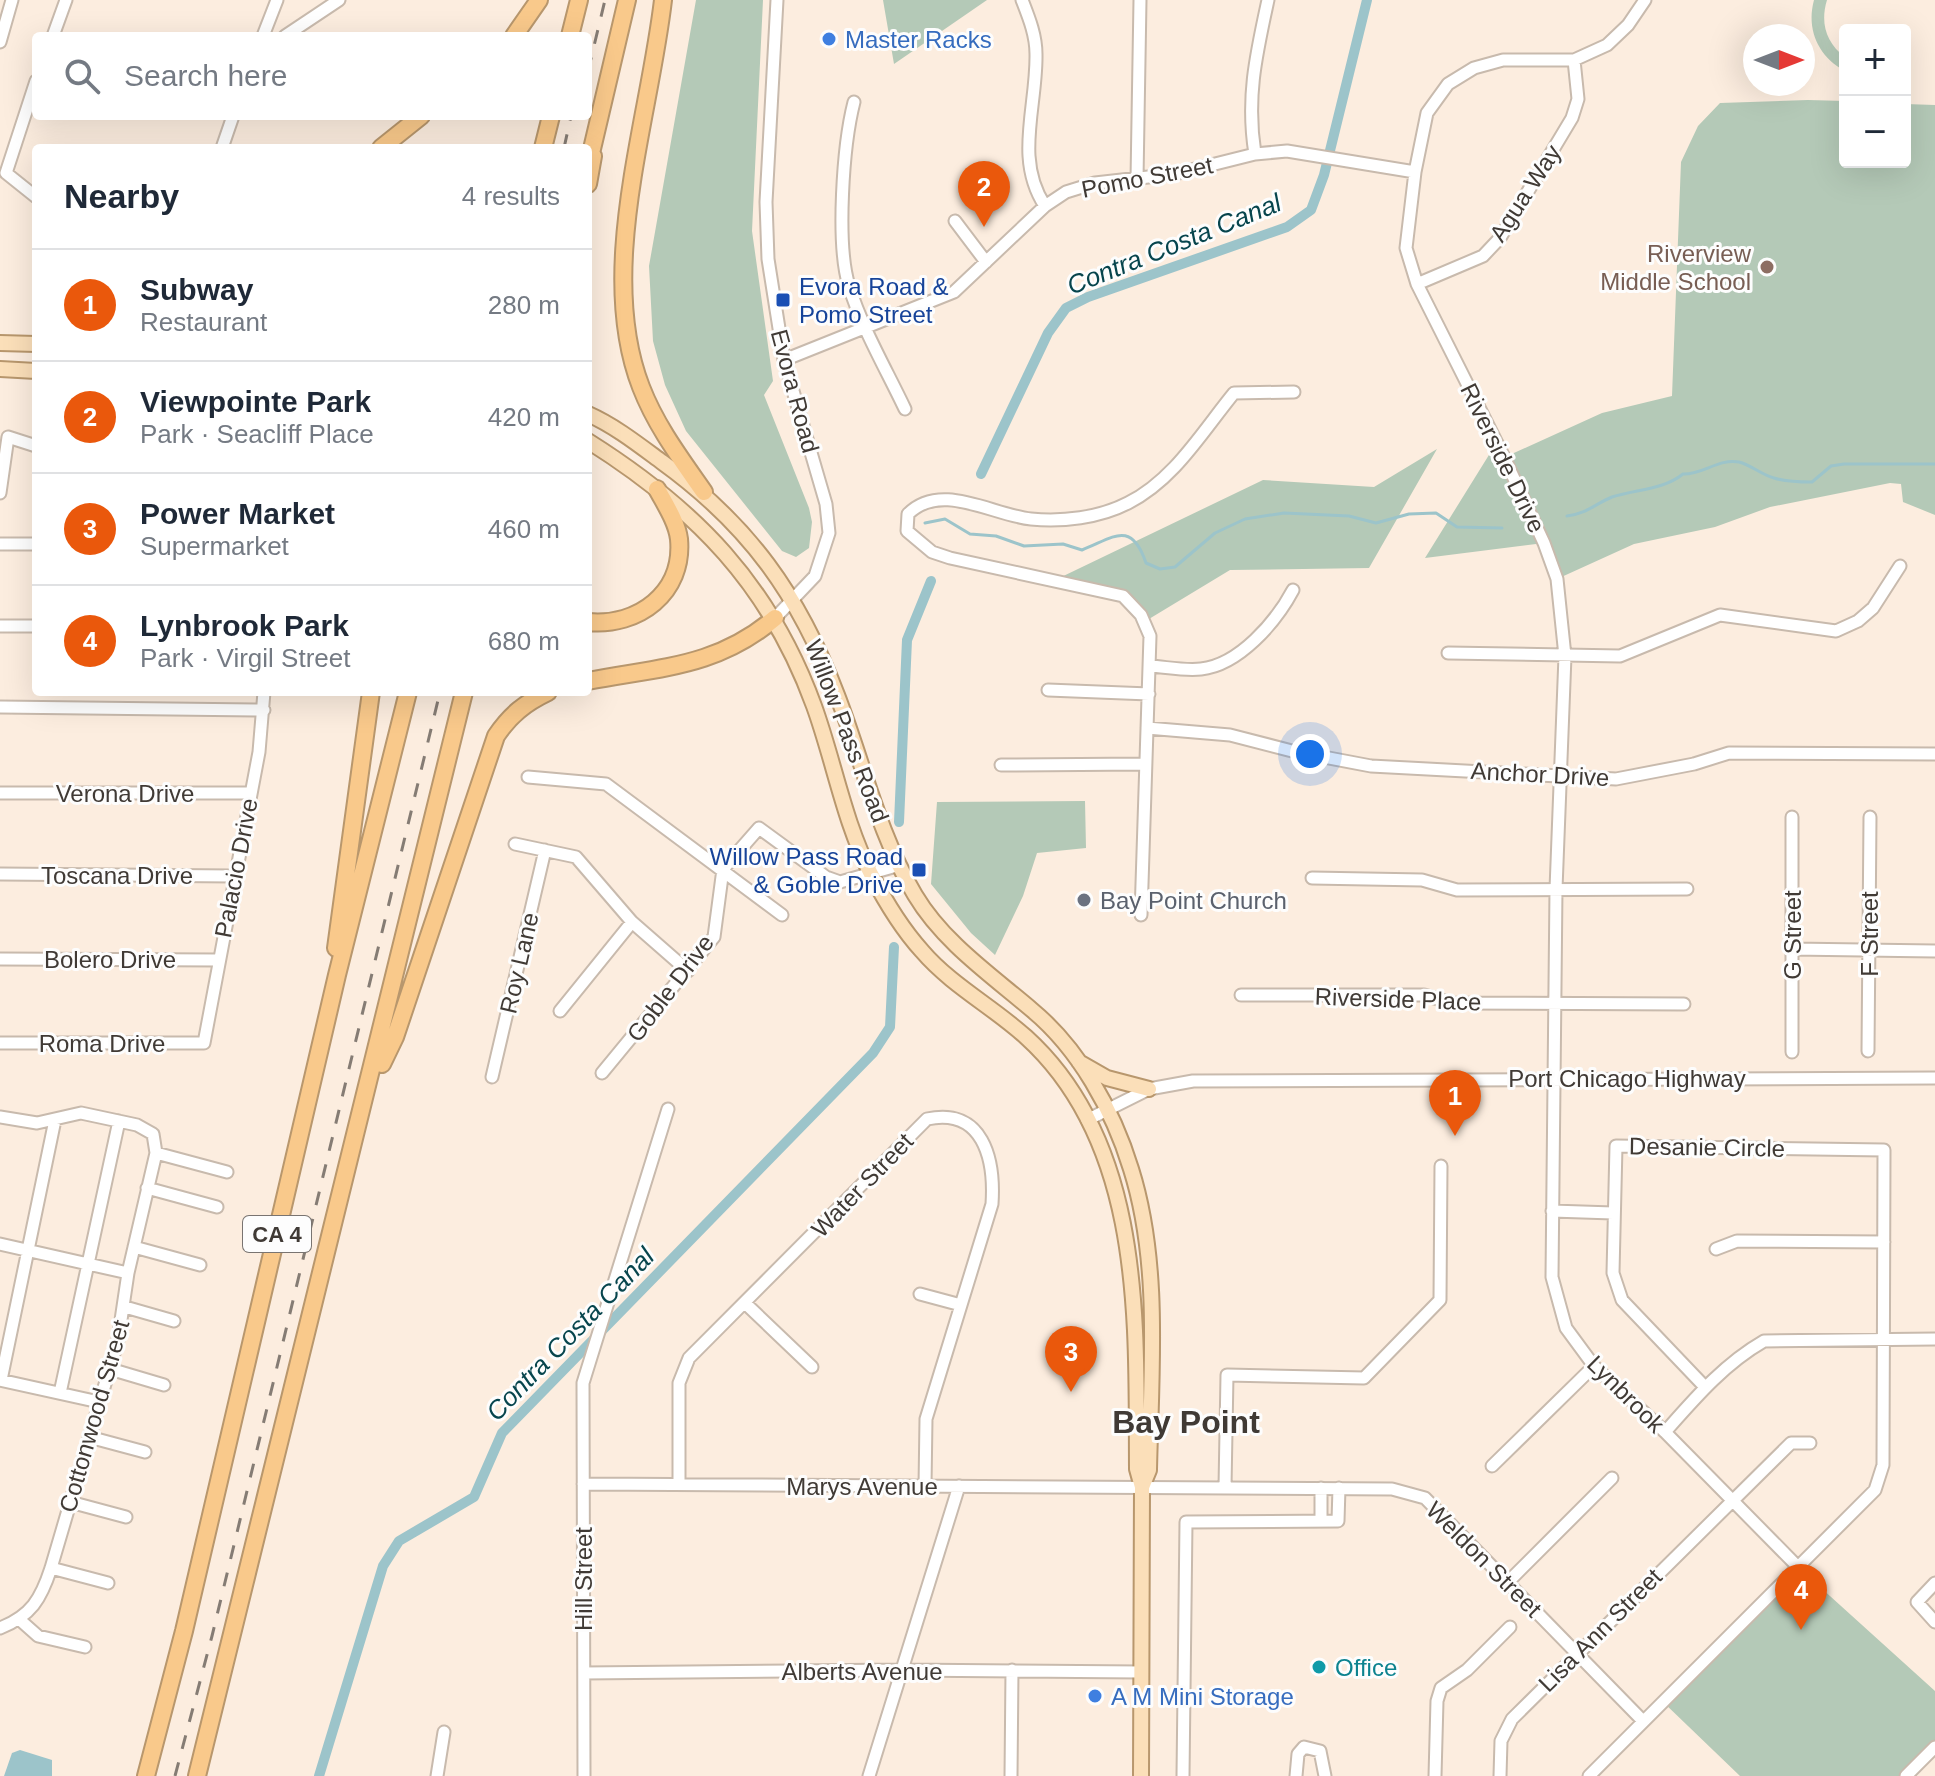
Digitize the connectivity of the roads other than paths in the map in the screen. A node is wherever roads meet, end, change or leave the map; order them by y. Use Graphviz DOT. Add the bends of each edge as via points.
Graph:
graph roads {
  1 [pos="12,0"];
  2 [pos="66,0"];
  3 [pos="277,0"];
  4 [pos="339,0"];
  5 [pos="539,0"];
  6 [pos="579,0"];
  7 [pos="627,0"];
  8 [pos="663,0"];
  9 [pos="777,0"];
  10 [pos="1022,0"];
  11 [pos="1140,0"];
  12 [pos="1268,0"];
  13 [pos="1645,0"];
  14 [pos="54,32"];
  15 [pos="265,32"];
  16 [pos="291,32"];
  17 [pos="517,32"];
  18 [pos="571,32"];
  19 [pos="0,42"];
  20 [pos="1574,60"];
  21 [pos="32,93"];
  22 [pos="854,102"];
  23 [pos="600,115"];
  24 [pos="232,120"];
  25 [pos="416,120"];
  26 [pos="550,120"];
  27 [pos="223,144"];
  28 [pos="386,144"];
  29 [pos="544,144"];
  30 [pos="592,149"];
  31 [pos="1255,154"];
  32 [pos="592,161"];
  33 [pos="1415,172"];
  34 [pos="1137,179"];
  35 [pos="32,194"];
  36 [pos="1045,206"];
  37 [pos="955,221"];
  38 [pos="986,262"];
  39 [pos="1417,284"];
  40 [pos="866,328"];
  41 [pos="0,343"];
  42 [pos="32,344"];
  43 [pos="784,360"];
  44 [pos="0,369"];
  45 [pos="32,371"];
  46 [pos="1294,392"];
  47 [pos="905,409"];
  48 [pos="592,417"];
  49 [pos="592,444"];
  50 [pos="32,445"];
  51 [pos="657,489"];
  52 [pos="704,492"];
  53 [pos="0,493"];
  54 [pos="0,544"];
  55 [pos="32,544"];
  56 [pos="1900,566"];
  57 [pos="1293,590"];
  58 [pos="794,601"];
  59 [pos="775,618"];
  60 [pos="592,622"];
  61 [pos="0,626"];
  62 [pos="32,626"];
  63 [pos="1448,653"];
  64 [pos="1565,656"];
  65 [pos="1150,666"];
  66 [pos="592,680"];
  67 [pos="1048,690"];
  68 [pos="1149,694"];
  69 [pos="264,696"];
  70 [pos="370,696"];
  71 [pos="407,696"];
  72 [pos="463,696"];
  73 [pos="540,696"];
  74 [pos="0,707"];
  75 [pos="264,710"];
  76 [pos="1147,728"];
  77 [pos="1935,754"];
  78 [pos="1144,764"];
  79 [pos="1001,765"];
  80 [pos="1559,775"];
  81 [pos="528,777"];
  82 [pos="0,793"];
  83 [pos="250,793"];
  84 [pos="1792,817"];
  85 [pos="1870,817"];
  86 [pos="515,844"];
  87 [pos="545,850"];
  88 [pos="900,865"];
  89 [pos="723,869"];
  90 [pos="870,873"];
  91 [pos="0,874"];
  92 [pos="233,876"];
  93 [pos="1312,878"];
  94 [pos="1556,889"];
  95 [pos="1687,889"];
  96 [pos="782,915"];
  97 [pos="1141,915"];
  98 [pos="632,922"];
  99 [pos="1792,949"];
  100 [pos="1869,950"];
  101 [pos="1935,951"];
  102 [pos="0,959"];
  103 [pos="219,960"];
  104 [pos="688,971"];
  105 [pos="337,975"];
  106 [pos="1241,995"];
  107 [pos="1556,1002"];
  108 [pos="1684,1004"];
  109 [pos="560,1011"];
  110 [pos="0,1043"];
  111 [pos="204,1043"];
  112 [pos="1868,1051"];
  113 [pos="1792,1052"];
  114 [pos="1078,1061"];
  115 [pos="602,1073"];
  116 [pos="492,1077"];
  117 [pos="1556,1078"];
  118 [pos="1935,1078"];
  119 [pos="1149,1089"];
  120 [pos="366,1099"];
  121 [pos="668,1109"];
  122 [pos="1108,1111"];
  123 [pos="0,1117"];
  124 [pos="55,1120"];
  125 [pos="1087,1120"];
  126 [pos="119,1121"];
  127 [pos="156,1153"];
  128 [pos="1441,1166"];
  129 [pos="227,1172"];
  130 [pos="147,1188"];
  131 [pos="217,1207"];
  132 [pos="1552,1211"];
  133 [pos="1613,1213"];
  134 [pos="1884,1242"];
  135 [pos="0,1244"];
  136 [pos="134,1247"];
  137 [pos="1716,1249"];
  138 [pos="28,1250"];
  139 [pos="88,1264"];
  140 [pos="200,1265"];
  141 [pos="128,1273"];
  142 [pos="920,1294"];
  143 [pos="746,1304"];
  144 [pos="961,1305"];
  145 [pos="125,1307"];
  146 [pos="174,1321"];
  147 [pos="1935,1339"];
  148 [pos="1883,1340"];
  149 [pos="1594,1366"];
  150 [pos="812,1367"];
  151 [pos="110,1369"];
  152 [pos="0,1380"];
  153 [pos="164,1385"];
  154 [pos="1705,1387"];
  155 [pos="60,1393"];
  156 [pos="99,1402"];
  157 [pos="1665,1432"];
  158 [pos="89,1437"];
  159 [pos="1810,1443"];
  160 [pos="145,1452"];
  161 [pos="1492,1466"];
  162 [pos="1612,1478"];
  163 [pos="583,1484"];
  164 [pos="679,1484"];
  165 [pos="925,1486"];
  166 [pos="959,1486"];
  167 [pos="1142,1487"];
  168 [pos="1225,1487"];
  169 [pos="1321,1488"];
  170 [pos="1339,1488"];
  171 [pos="1730,1499"];
  172 [pos="70,1502"];
  173 [pos="126,1517"];
  174 [pos="1321,1520"];
  175 [pos="51,1568"];
  176 [pos="1799,1568"];
  177 [pos="1509,1581"];
  178 [pos="108,1583"];
  179 [pos="1935,1583"];
  180 [pos="20,1620"];
  181 [pos="1935,1622"];
  182 [pos="1510,1627"];
  183 [pos="0,1628"];
  184 [pos="85,1647"];
  185 [pos="1576,1654"];
  186 [pos="902,1670"];
  187 [pos="1012,1670"];
  188 [pos="1141,1672"];
  189 [pos="584,1673"];
  190 [pos="1642,1720"];
  191 [pos="444,1732"];
  192 [pos="1935,1747"];
  193 [pos="1916,1766"];
  194 [pos="146,1776"];
  195 [pos="197,1776"];
  196 [pos="437,1776"];
  197 [pos="584,1776"];
  198 [pos="869,1776"];
  199 [pos="1011,1776"];
  200 [pos="1141,1776"];
  201 [pos="1183,1776"];
  202 [pos="1296,1776"];
  203 [pos="1325,1776"];
  204 [pos="1435,1776"];
  205 [pos="1500,1776"];
  206 [pos="1589,1776"];
  207 [pos="1906,1776"];
  208 [pos="1927,1776"];
  1 -- 19 [label="street"];
  2 -- 14 [label="street"];
  3 -- 15 [label="street"];
  4 -- 16 [label="street"];
  5 -- 17 [label="highway"];
  6 -- 18 [label="highway"];
  7 -- 23 [label="highway"];
  8 -- 52 [label="highway" via="624,241 623,318 651,411"];
  9 -- 43 [label="street, Evora Road" via="766,231"];
  10 -- 36 [label="street" via="1036,54 1028,168"];
  11 -- 34 [label="street"];
  12 -- 31 [label="street" via="1251,85"];
  13 -- 20 [label="street, Riverside Drive" via="1607,45"];
  20 -- 33 [label="street, Riverside Drive" via="1503,60 1474,68 1448,84 1427,113"];
  20 -- 39 [label="street, Agua Way" via="1578,99 1572,118 1500,238 1483,256"];
  21 -- 35 [label="street" via="6,173"];
  22 -- 40 [label="street" via="848,126 842,257"];
  23 -- 30 [label="highway"];
  23 -- 32 [label="highway"];
  24 -- 27 [label="street"];
  25 -- 28 [label="highway"];
  26 -- 29 [label="highway"];
  31 -- 33 [label="street, Pomo Street" via="1308,153"];
  31 -- 34 [label="street, Pomo Street"];
  33 -- 39 [label="street, Riverside Drive" via="1406,248"];
  34 -- 36 [label="street, Pomo Street" via="1095,183"];
  36 -- 38 [label="street, Pomo Street"];
  37 -- 38 [label="street"];
  38 -- 40 [label="street, Pomo Street" via="954,292"];
  39 -- 64 [label="street, Riverside Drive" via="1544,543 1557,579"];
  40 -- 43 [label="street, Pomo Street"];
  40 -- 47 [label="street"];
  41 -- 42 [label="main road"];
  43 -- 58 [label="street, Evora Road" via="829,518 822,562"];
  44 -- 45 [label="main road"];
  46 -- 65 [label="street" via="1234,393 1196,445 1152,486 1128,503 1093,515 1027,518 982,505 926,500 908,514 907,531 932,552 1123,596 1141,615 1150,636"];
  48 -- 52 [label="main road, Willow Pass Road"];
  49 -- 51 [label="main road, Willow Pass Road"];
  50 -- 53 [label="street" via="8,437"];
  51 -- 59 [label="main road, Willow Pass Road" via="732,559"];
  51 -- 60 [label="highway" via="679,537 672,580 646,611 629,620"];
  52 -- 58 [label="main road, Willow Pass Road" via="758,549"];
  54 -- 55 [label="street"];
  56 -- 64 [label="street" via="1873,608 1836,631 1720,615 1620,656"];
  57 -- 65 [label="street" via="1278,617 1224,662 1201,669"];
  58 -- 59 [label="street, Evora Road"];
  58 -- 88 [label="main road, Willow Pass Road" via="838,696"];
  59 -- 66 [label="highway" via="734,646 694,663"];
  59 -- 90 [label="main road, Willow Pass Road" via="813,705"];
  61 -- 62 [label="street"];
  63 -- 64 [label="street"];
  64 -- 80 [label="street, Riverside Drive"];
  65 -- 68 [label="street"];
  67 -- 68 [label="street"];
  68 -- 76 [label="street"];
  69 -- 75 [label="street, Palacio Drive"];
  70 -- 105 [label="highway" via="336,934"];
  71 -- 105 [label="highway, CA 4"];
  72 -- 120 [label="highway, CA 4"];
  73 -- 120 [label="highway" via="507,719 496,736 395,1037"];
  74 -- 75 [label="street"];
  75 -- 83 [label="street, Palacio Drive"];
  76 -- 78 [label="street"];
  76 -- 80 [label="street, Anchor Drive" via="1230,735 1371,766"];
  77 -- 80 [label="street, Anchor Drive" via="1729,753 1616,779"];
  78 -- 79 [label="street"];
  78 -- 97 [label="street"];
  80 -- 94 [label="street, Riverside Drive"];
  81 -- 89 [label="street" via="606,784"];
  82 -- 83 [label="street, Verona Drive"];
  83 -- 92 [label="street, Palacio Drive"];
  84 -- 99 [label="street, G Street"];
  85 -- 100 [label="street, F Street"];
  86 -- 87 [label="street"];
  87 -- 98 [label="street" via="576,857"];
  87 -- 116 [label="street, Roy Lane"];
  88 -- 90 [label="street"];
  88 -- 114 [label="main road, Willow Pass Road" via="915,896 946,933 1063,1039"];
  89 -- 90 [label="street" via="759,828 826,877 840,882"];
  89 -- 96 [label="street"];
  89 -- 104 [label="street, Goble Drive" via="714,937"];
  90 -- 125 [label="main road, Willow Pass Road" via="922,952 1027,1038 1059,1073"];
  91 -- 92 [label="street, Toscana Drive"];
  92 -- 103 [label="street, Palacio Drive"];
  93 -- 94 [label="street" via="1422,880 1457,890"];
  94 -- 95 [label="street"];
  94 -- 107 [label="street, Riverside Drive"];
  98 -- 104 [label="street"];
  98 -- 109 [label="street"];
  99 -- 100 [label="street"];
  99 -- 113 [label="street, G Street"];
  100 -- 101 [label="street"];
  100 -- 112 [label="street, F Street"];
  102 -- 103 [label="street, Bolero Drive"];
  103 -- 111 [label="street, Palacio Drive"];
  104 -- 115 [label="street, Goble Drive"];
  105 -- 194 [label="highway, CA 4"];
  106 -- 107 [label="street, Riverside Place" via="1424,995 1452,1003"];
  107 -- 108 [label="street, Riverside Place"];
  107 -- 117 [label="street, Riverside Drive"];
  110 -- 111 [label="street, Roma Drive"];
  114 -- 119 [label="main road" via="1107,1078"];
  114 -- 122 [label="main road, Willow Pass Road"];
  117 -- 118 [label="street, Port Chicago Highway"];
  117 -- 119 [label="street, Port Chicago Highway" via="1262,1079 1193,1081"];
  117 -- 132 [label="street, Lynbrook"];
  119 -- 122 [label="street, Port Chicago Highway"];
  120 -- 195 [label="highway, CA 4"];
  121 -- 163 [label="street, Hill Street" via="583,1383"];
  122 -- 125 [label="street, Port Chicago Highway"];
  122 -- 167 [label="main road, Willow Pass Road" via="1137,1190 1149,1270 1149,1470"];
  123 -- 124 [label="street"];
  124 -- 126 [label="street" via="81,1113"];
  124 -- 138 [label="street"];
  125 -- 167 [label="main road, Willow Pass Road" via="1127,1237 1136,1309 1137,1469"];
  126 -- 127 [label="street, Cottonwood Street" via="153,1134"];
  126 -- 139 [label="street"];
  127 -- 129 [label="street"];
  127 -- 130 [label="street, Cottonwood Street"];
  128 -- 168 [label="street" via="1440,1300 1364,1378 1227,1375"];
  130 -- 131 [label="street"];
  130 -- 136 [label="street, Cottonwood Street"];
  132 -- 133 [label="street"];
  132 -- 149 [label="street, Lynbrook" via="1552,1277 1566,1328"];
  133 -- 134 [label="street, Desanie Circle" via="1616,1146 1884,1150"];
  133 -- 154 [label="street, Desanie Circle" via="1613,1273 1622,1300"];
  134 -- 137 [label="street" via="1737,1241"];
  134 -- 148 [label="street, Desanie Circle"];
  135 -- 138 [label="street"];
  136 -- 140 [label="street"];
  136 -- 141 [label="street, Cottonwood Street"];
  138 -- 139 [label="street"];
  138 -- 152 [label="street"];
  139 -- 141 [label="street"];
  139 -- 155 [label="street"];
  141 -- 145 [label="street, Cottonwood Street"];
  142 -- 144 [label="street"];
  143 -- 144 [label="street, Water Street" via="927,1119 946,1115 968,1124 986,1146 994,1174 992,1204"];
  143 -- 150 [label="street"];
  143 -- 164 [label="street, Water Street" via="689,1358 679,1383"];
  144 -- 165 [label="street, Water Street" via="926,1419"];
  145 -- 146 [label="street"];
  145 -- 151 [label="street, Cottonwood Street"];
  147 -- 148 [label="street"];
  148 -- 154 [label="street" via="1764,1341 1742,1353"];
  148 -- 176 [label="street, Desanie Circle" via="1883,1465 1875,1490"];
  149 -- 157 [label="street, Lynbrook"];
  149 -- 161 [label="street"];
  151 -- 153 [label="street"];
  151 -- 156 [label="street, Cottonwood Street"];
  152 -- 155 [label="street"];
  154 -- 157 [label="street"];
  155 -- 156 [label="street"];
  156 -- 158 [label="street, Cottonwood Street"];
  157 -- 171 [label="street, Lynbrook"];
  158 -- 160 [label="street"];
  158 -- 172 [label="street, Cottonwood Street"];
  159 -- 171 [label="street, Lisa Ann Street" via="1791,1443"];
  162 -- 177 [label="street"];
  163 -- 164 [label="street, Marys Avenue"];
  163 -- 189 [label="street, Hill Street"];
  164 -- 165 [label="street, Marys Avenue"];
  165 -- 166 [label="street, Marys Avenue"];
  166 -- 167 [label="street, Marys Avenue"];
  166 -- 186 [label="street"];
  167 -- 168 [label="street, Weldon Street"];
  167 -- 188 [label="main road, Willow Pass Road"];
  168 -- 169 [label="street, Weldon Street"];
  169 -- 170 [label="street, Weldon Street"];
  169 -- 174 [label="street"];
  170 -- 174 [label="street" via="1338,1521"];
  170 -- 177 [label="street, Weldon Street" via="1392,1489 1425,1498"];
  171 -- 176 [label="street, Lynbrook"];
  171 -- 185 [label="street, Lisa Ann Street"];
  172 -- 173 [label="street"];
  172 -- 175 [label="street, Cottonwood Street"];
  174 -- 201 [label="street" via="1186,1522"];
  175 -- 178 [label="street"];
  175 -- 180 [label="street, Cottonwood Street" via="42,1596"];
  176 -- 190 [label="street, Desanie Circle"];
  177 -- 185 [label="street, Weldon Street"];
  179 -- 181 [label="street" via="1917,1602"];
  180 -- 183 [label="street"];
  180 -- 184 [label="street" via="38,1636"];
  182 -- 204 [label="street" via="1441,1688"];
  185 -- 190 [label="street, Weldon Street"];
  185 -- 205 [label="street, Lisa Ann Street" via="1512,1719 1501,1741"];
  186 -- 187 [label="street, Alberts Avenue"];
  186 -- 189 [label="street, Alberts Avenue"];
  186 -- 198 [label="street"];
  187 -- 188 [label="street, Alberts Avenue"];
  187 -- 199 [label="street"];
  188 -- 200 [label="main road, Willow Pass Road"];
  189 -- 197 [label="street, Hill Street"];
  190 -- 206 [label="street, Desanie Circle"];
  191 -- 196 [label="street"];
  192 -- 193 [label="street"];
  193 -- 207 [label="street"];
  193 -- 208 [label="street"];
  202 -- 203 [label="street" via="1298,1754 1311,1747 1320,1751"];
}
